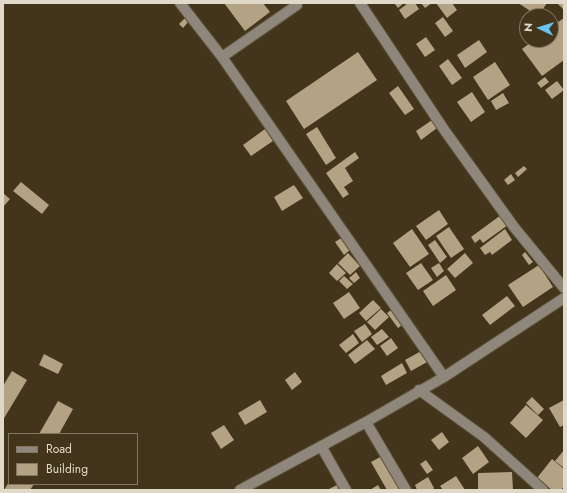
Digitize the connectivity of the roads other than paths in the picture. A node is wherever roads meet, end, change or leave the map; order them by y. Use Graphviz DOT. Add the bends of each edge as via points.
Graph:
graph roads {
  1 [pos="180,3"];
  2 [pos="360,3"];
  3 [pos="298,5"];
  4 [pos="222,57"];
  5 [pos="564,288"];
  6 [pos="564,298"];
  7 [pos="444,377"];
  8 [pos="419,390"];
  9 [pos="366,422"];
  10 [pos="321,446"];
  11 [pos="256,487"];
  12 [pos="240,490"];
  13 [pos="346,490"];
  14 [pos="406,490"];
  15 [pos="543,490"];
  1 -- 4 [label="street"];
  2 -- 5 [label="street" via="445,131 514,227"];
  3 -- 4 [label="street"];
  4 -- 7 [label="street"];
  6 -- 7 [label="street"];
  7 -- 8 [label="street"];
  8 -- 9 [label="street"];
  8 -- 15 [label="street" via="484,437"];
  9 -- 10 [label="street"];
  9 -- 14 [label="street"];
  10 -- 11 [label="street"];
  10 -- 13 [label="street"];
  11 -- 12 [label="street"];
}
